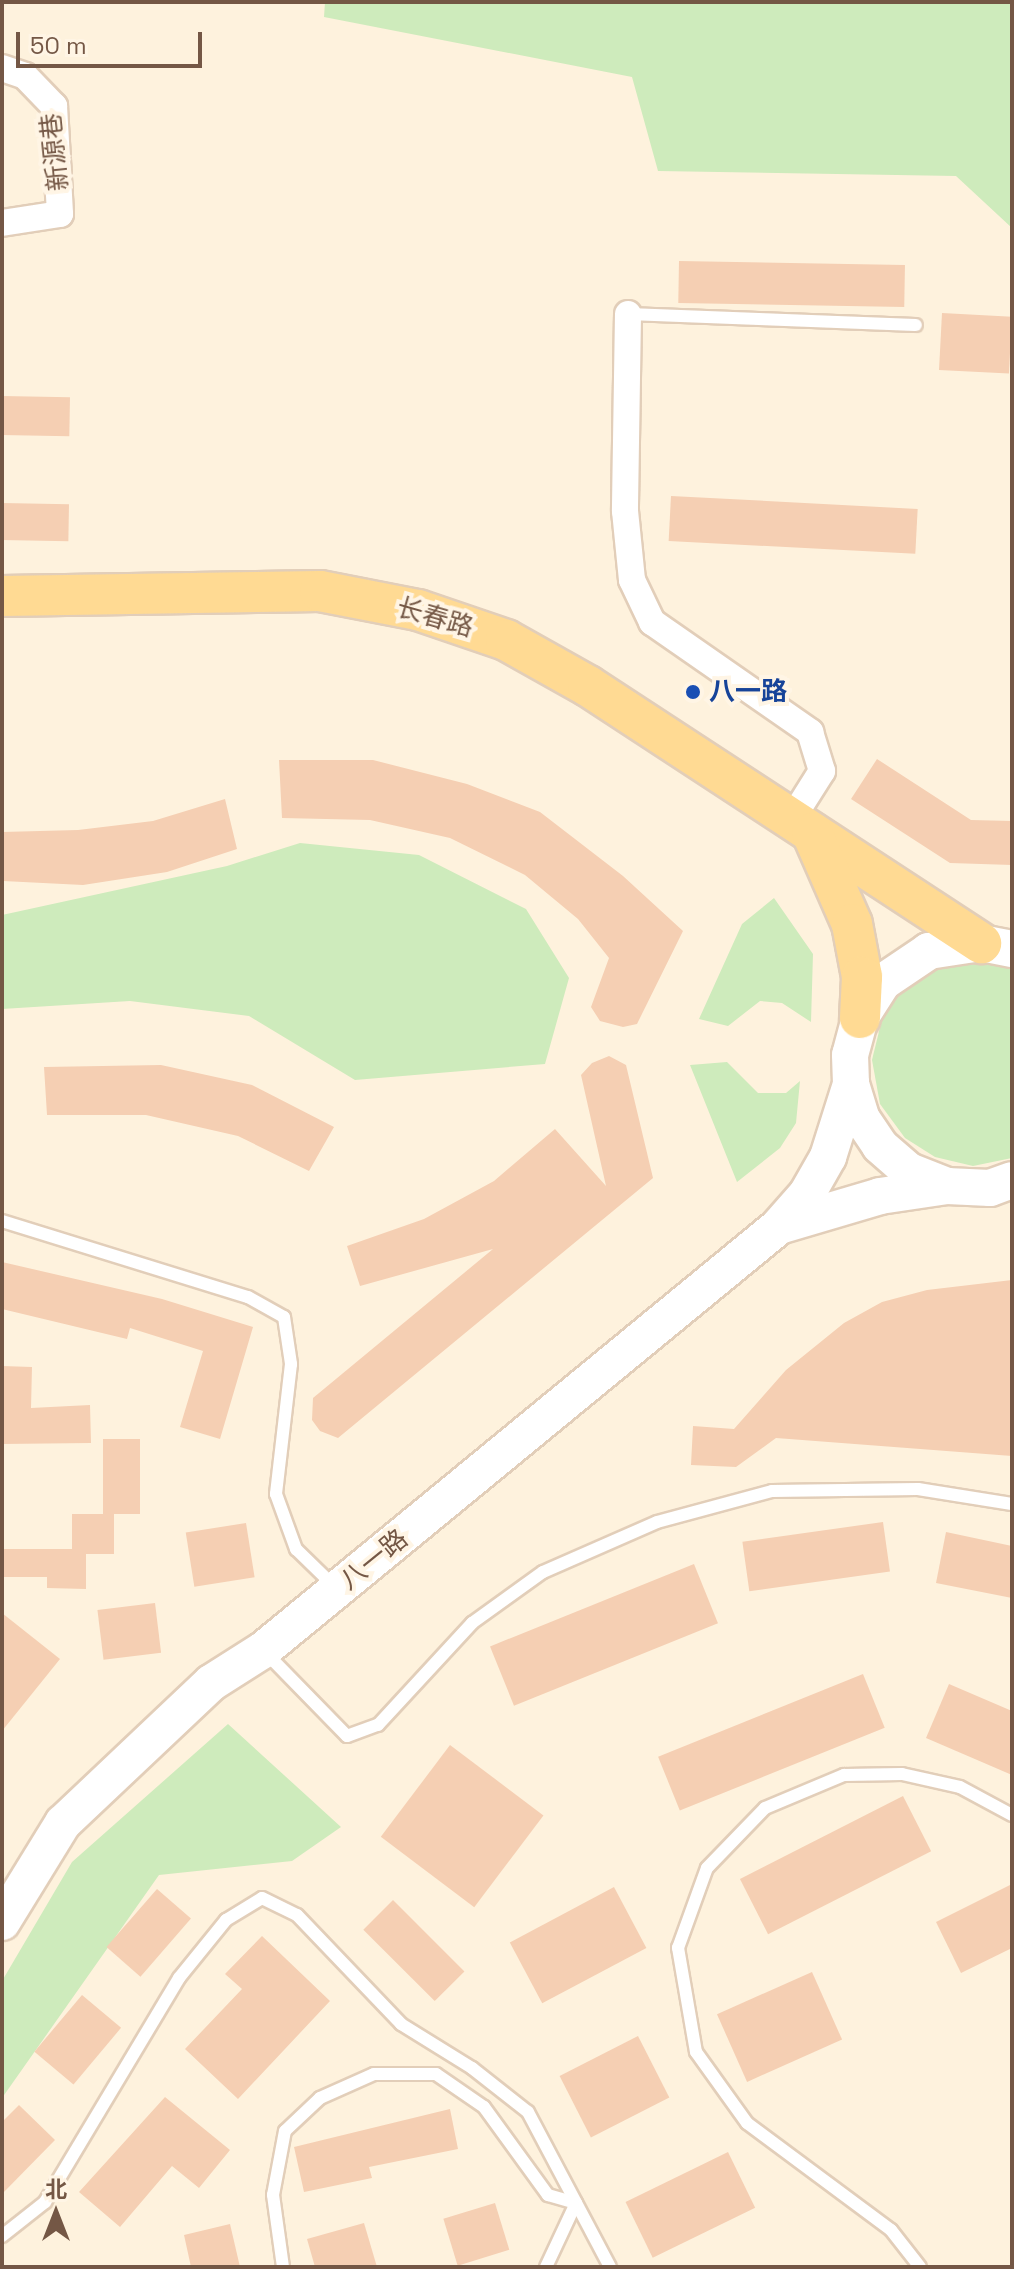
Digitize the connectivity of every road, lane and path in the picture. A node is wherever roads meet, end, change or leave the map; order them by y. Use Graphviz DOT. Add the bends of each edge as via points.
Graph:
graph roads {
  1 [pos="2,68"];
  2 [pos="2,223"];
  3 [pos="628,314"];
  4 [pos="916,325"];
  5 [pos="2,596"];
  6 [pos="802,825"];
  7 [pos="997,946"];
  8 [pos="860,1018"];
  9 [pos="851,1084"];
  10 [pos="1012,1180"];
  11 [pos="947,1186"];
  12 [pos="2,1221"];
  13 [pos="778,1227"];
  14 [pos="1012,1504"];
  15 [pos="338,1590"];
  16 [pos="263,1650"];
  17 [pos="1012,1815"];
  18 [pos="2,1922"];
  19 [pos="576,2203"];
  20 [pos="2,2236"];
  21 [pos="283,2267"];
  22 [pos="546,2267"];
  23 [pos="610,2267"];
  24 [pos="920,2267"];
  1 -- 2 [label="street, 新源巷" via="25,76 54,106 60,214"];
  3 -- 4 [label="lane"];
  3 -- 6 [label="street" via="625,511 632,580 652,622 810,732 822,771"];
  5 -- 6 [label="main road, 长春路" via="320,591 418,610 534,655"];
  6 -- 7 [label="main road, 长春路"];
  6 -- 8 [label="main road" via="852,924 862,977"];
  7 -- 8 [label="main road" via="929,951 883,982"];
  8 -- 9 [label="main road" via="850,1055"];
  9 -- 11 [label="main road" via="862,1119 880,1146 909,1171"];
  9 -- 13 [label="main road" via="828,1157 807,1194"];
  10 -- 11 [label="main road" via="990,1188"];
  11 -- 13 [label="main road" via="880,1196"];
  12 -- 15 [label="lane" via="248,1297 284,1317 291,1364 276,1494 296,1549"];
  13 -- 15 [label="main road, 八一路"];
  14 -- 16 [label="lane" via="918,1489 772,1491 657,1522 543,1572 472,1623 378,1725 347,1736"];
  15 -- 16 [label="main road, 八一路"];
  16 -- 18 [label="main road, 八一路" via="211,1683 63,1823"];
  17 -- 24 [label="lane" via="960,1787 902,1774 844,1775 765,1808 707,1868 678,1948 696,2052 747,2123 891,2230"];
  19 -- 20 [label="lane" via="528,2112 472,2068 401,2024 297,1915 262,1898 226,1920 179,1978 45,2202"];
  19 -- 21 [label="lane" via="548,2195 484,2107 436,2074 374,2074 320,2098 285,2131 273,2195"];
  19 -- 22 [label="lane"];
  19 -- 23 [label="lane"];
}
